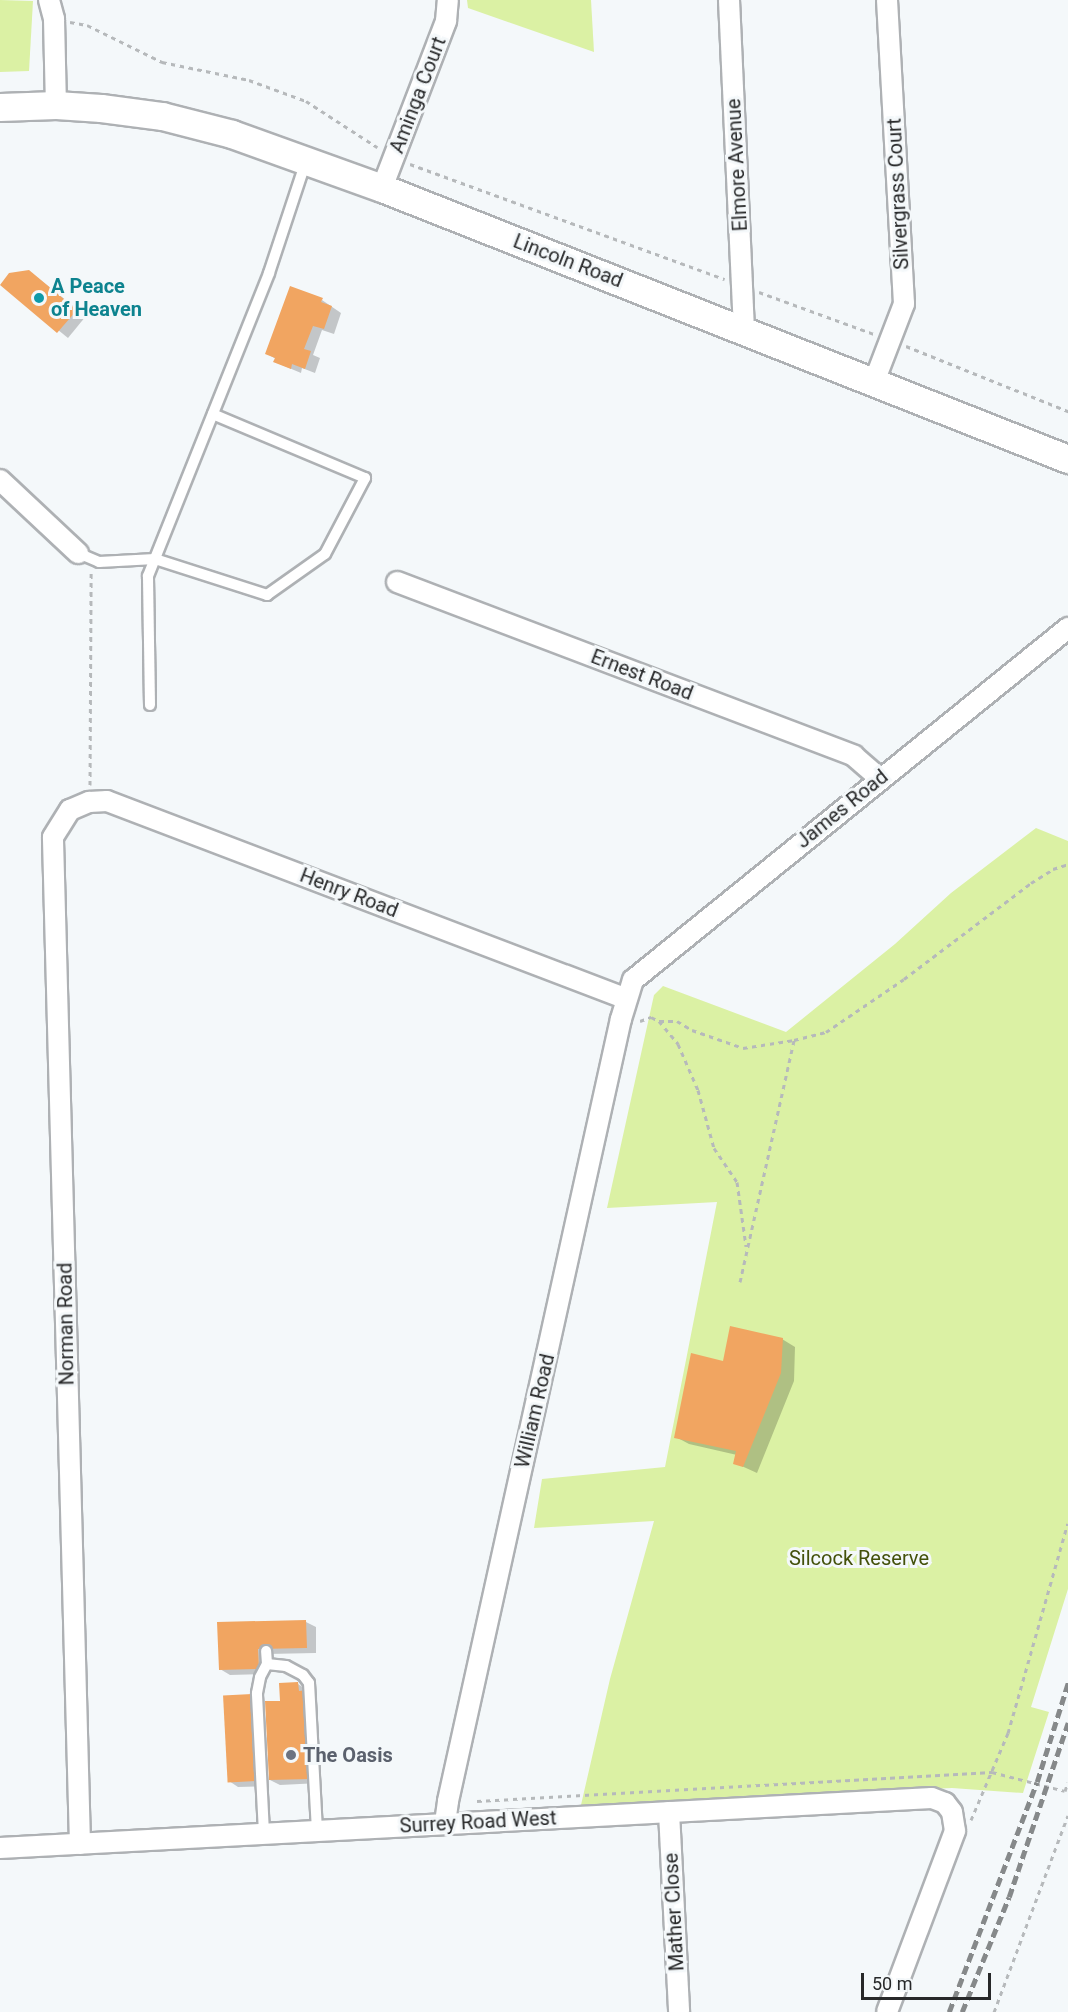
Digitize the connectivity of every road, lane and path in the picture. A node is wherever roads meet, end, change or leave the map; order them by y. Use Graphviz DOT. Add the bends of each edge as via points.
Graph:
graph roads {
  1 [pos="448,0"];
  2 [pos="729,0"];
  3 [pos="887,0"];
  4 [pos="51,9"];
  5 [pos="56,105"];
  6 [pos="0,107"];
  7 [pos="393,158"];
  8 [pos="307,160"];
  9 [pos="382,188"];
  10 [pos="744,330"];
  11 [pos="874,382"];
  12 [pos="213,414"];
  13 [pos="1068,459"];
  14 [pos="0,480"];
  15 [pos="78,553"];
  16 [pos="155,559"];
  17 [pos="397,582"];
  18 [pos="1068,628"];
  19 [pos="150,705"];
  20 [pos="880,779"];
  21 [pos="89,802"];
  22 [pos="70,810"];
  23 [pos="1068,864"];
  24 [pos="627,999"];
  25 [pos="621,1019"];
  26 [pos="659,1021"];
  27 [pos="794,1040"];
  28 [pos="746,1247"];
  29 [pos="740,1282"];
  30 [pos="1068,1523"];
  31 [pos="266,1651"];
  32 [pos="267,1664"];
  33 [pos="992,1772"];
  34 [pos="1068,1782"];
  35 [pos="477,1801"];
  36 [pos="669,1812"];
  37 [pos="1068,1815"];
  38 [pos="953,1822"];
  39 [pos="446,1823"];
  40 [pos="317,1830"];
  41 [pos="264,1833"];
  42 [pos="81,1844"];
  43 [pos="0,1848"];
  44 [pos="679,2012"];
  45 [pos="887,2012"];
  46 [pos="994,2012"];
  1 -- 7 [label="street, Aminga Court" via="446,21"];
  2 -- 10 [label="street, Elmore Avenue"];
  3 -- 11 [label="street, Silvergrass Court" via="904,304"];
  4 -- 5 [label="street"];
  4 -- 7 [label="path" via="162,62 249,80 306,101"];
  5 -- 6 [label="main road, Lincoln Road"];
  5 -- 8 [label="main road, Lincoln Road" via="162,116 232,134"];
  7 -- 9 [label="street, Aminga Court"];
  8 -- 9 [label="main road, Lincoln Road"];
  8 -- 12 [label="lane" via="269,273"];
  9 -- 10 [label="main road, Lincoln Road"];
  10 -- 11 [label="main road, Lincoln Road"];
  11 -- 13 [label="main road, Lincoln Road"];
  12 -- 16 [label="lane"];
  12 -- 16 [label="lane" via="365,478 325,554 267,595"];
  14 -- 15 [label="street"];
  15 -- 16 [label="lane" via="99,562"];
  15 -- 21 [label="path" via="91,568"];
  16 -- 19 [label="lane" via="148,576"];
  17 -- 20 [label="street, Ernest Road" via="854,756"];
  18 -- 20 [label="street, James Road"];
  20 -- 24 [label="street, James Road" via="650,964 633,980"];
  21 -- 22 [label="street, Henry Road"];
  21 -- 24 [label="street, Henry Road" via="107,801"];
  22 -- 42 [label="street, Norman Road" via="53,837"];
  23 -- 27 [label="path" via="1031,883 826,1032"];
  24 -- 25 [label="street, William Road"];
  25 -- 26 [label="path" via="638,1022 651,1017"];
  25 -- 39 [label="street, William Road"];
  26 -- 27 [label="path" via="677,1021 743,1048"];
  26 -- 28 [label="path" via="678,1044 698,1090 714,1148 737,1182"];
  27 -- 28 [label="path"];
  28 -- 29 [label="path"];
  30 -- 33 [label="path" via="1008,1733"];
  31 -- 32 [label="lane"];
  32 -- 40 [label="lane" via="286,1666 309,1683"];
  32 -- 41 [label="lane" via="257,1693"];
  33 -- 34 [label="path" via="1065,1791"];
  33 -- 35 [label="path"];
  33 -- 38 [label="path" via="973,1818"];
  36 -- 38 [label="street, Surrey Road West" via="932,1798 945,1803"];
  36 -- 39 [label="street, Surrey Road West"];
  36 -- 44 [label="street, Mather Close"];
  37 -- 46 [label="path"];
  38 -- 45 [label="street"];
  39 -- 40 [label="street, Surrey Road West"];
  40 -- 41 [label="street, Surrey Road West"];
  41 -- 42 [label="street, Surrey Road West"];
  42 -- 43 [label="street, Surrey Road West"];
}
